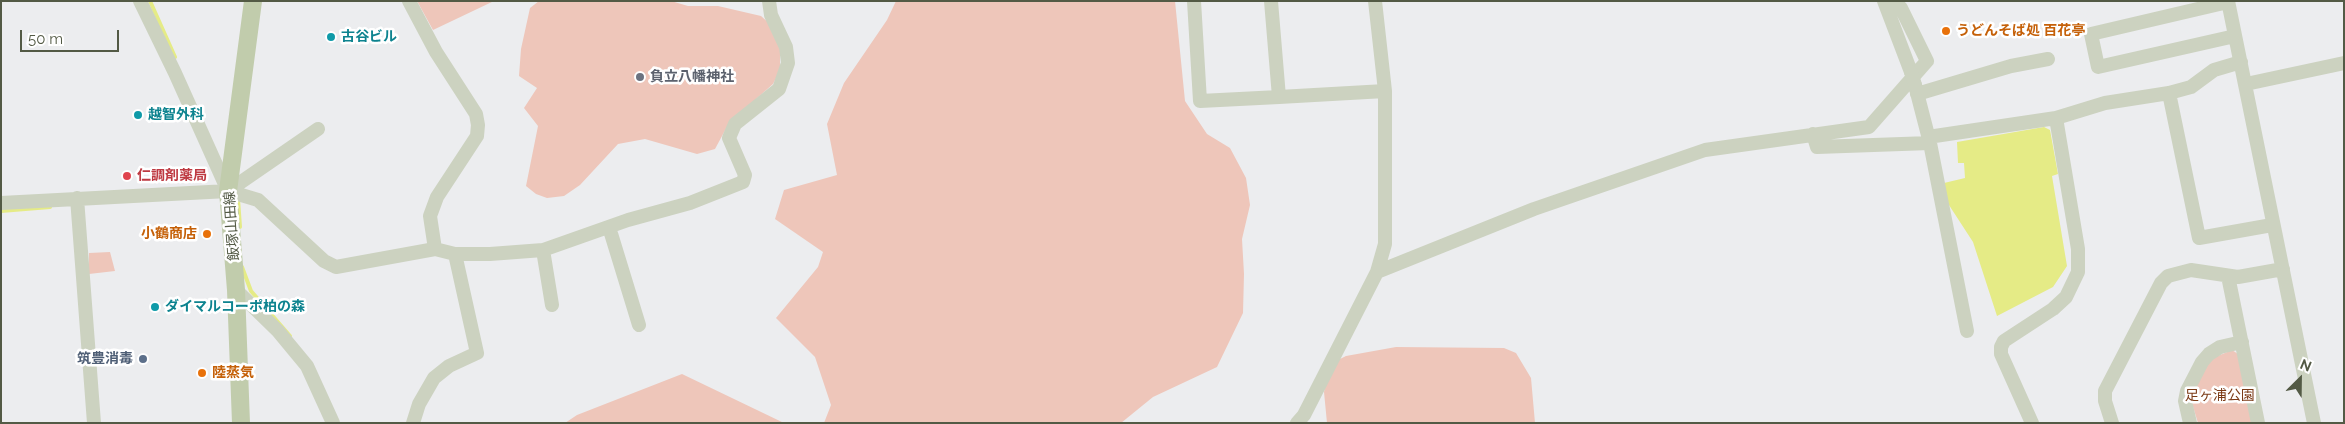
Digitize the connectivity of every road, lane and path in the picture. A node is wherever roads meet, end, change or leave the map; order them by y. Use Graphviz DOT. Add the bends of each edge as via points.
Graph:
graph roads {
  1 [pos="140,1"];
  2 [pos="253,1"];
  3 [pos="409,1"];
  4 [pos="769,1"];
  5 [pos="1194,1"];
  6 [pos="1271,1"];
  7 [pos="1375,1"];
  8 [pos="1884,1"];
  9 [pos="1893,1"];
  10 [pos="2228,2"];
  11 [pos="2235,36"];
  12 [pos="2048,59"];
  13 [pos="2241,62"];
  14 [pos="2344,63"];
  15 [pos="1914,84"];
  16 [pos="2246,84"];
  17 [pos="1385,91"];
  18 [pos="2169,93"];
  19 [pos="1280,97"];
  20 [pos="2056,118"];
  21 [pos="318,129"];
  22 [pos="1812,134"];
  23 [pos="1929,140"];
  24 [pos="228,191"];
  25 [pos="77,198"];
  26 [pos="1,204"];
  27 [pos="2272,225"];
  28 [pos="609,227"];
  29 [pos="435,249"];
  30 [pos="543,250"];
  31 [pos="455,254"];
  32 [pos="2283,269"];
  33 [pos="1377,272"];
  34 [pos="2228,276"];
  35 [pos="236,290"];
  36 [pos="552,305"];
  37 [pos="639,325"];
  38 [pos="1966,331"];
  39 [pos="2242,342"];
  40 [pos="94,423"];
  41 [pos="241,423"];
  42 [pos="333,423"];
  43 [pos="413,423"];
  44 [pos="1297,423"];
  45 [pos="2032,423"];
  46 [pos="2112,423"];
  47 [pos="2190,423"];
  48 [pos="2258,423"];
  49 [pos="2314,423"];
  1 -- 24 [label="street"];
  2 -- 24 [label="main road, 飯塚山田線"];
  3 -- 29 [label="street" via="436,52 476,114 478,126 477,136 434,204 430,216"];
  4 -- 28 [label="street" via="771,15 786,47 788,64 779,89 735,124 729,138 745,175 743,182 690,203"];
  5 -- 19 [label="street" via="1200,101"];
  6 -- 19 [label="street"];
  7 -- 17 [label="street"];
  8 -- 15 [label="street"];
  9 -- 22 [label="street" via="1901,8 1927,61 1869,127"];
  10 -- 11 [label="street"];
  10 -- 11 [label="street" via="2091,34 2098,67"];
  11 -- 13 [label="street"];
  12 -- 15 [label="street"];
  13 -- 16 [label="street"];
  13 -- 18 [label="street" via="2214,70 2192,87"];
  14 -- 16 [label="street"];
  15 -- 23 [label="street"];
  16 -- 27 [label="street"];
  17 -- 19 [label="street"];
  17 -- 33 [label="street" via="1383,176 1386,223 1385,244"];
  18 -- 20 [label="street" via="2105,103"];
  18 -- 27 [label="street" via="2199,238"];
  20 -- 23 [label="street"];
  20 -- 45 [label="street" via="2078,248 2078,272 2066,297 2013,334 2001,347 2001,354"];
  21 -- 24 [label="street"];
  22 -- 23 [label="street" via="1817,147"];
  22 -- 33 [label="street" via="1705,150 1534,209"];
  23 -- 38 [label="street"];
  24 -- 25 [label="street"];
  24 -- 29 [label="street" via="258,200 331,266"];
  24 -- 35 [label="main road, 飯塚山田線"];
  25 -- 26 [label="street"];
  25 -- 40 [label="street"];
  27 -- 32 [label="street"];
  28 -- 30 [label="street"];
  28 -- 37 [label="street"];
  29 -- 31 [label="street"];
  30 -- 31 [label="street"];
  30 -- 36 [label="street"];
  31 -- 43 [label="street" via="477,353 449,366 434,378 419,404"];
  32 -- 34 [label="street" via="2250,276"];
  32 -- 49 [label="street"];
  33 -- 44 [label="street"];
  34 -- 39 [label="street"];
  34 -- 46 [label="street" via="2191,270 2174,274 2162,283 2105,391"];
  35 -- 41 [label="main road, 飯塚山田線"];
  35 -- 42 [label="street" via="278,331 307,366"];
  39 -- 47 [label="street" via="2220,347 2202,362 2187,391 2185,402"];
  39 -- 48 [label="street"];
}
